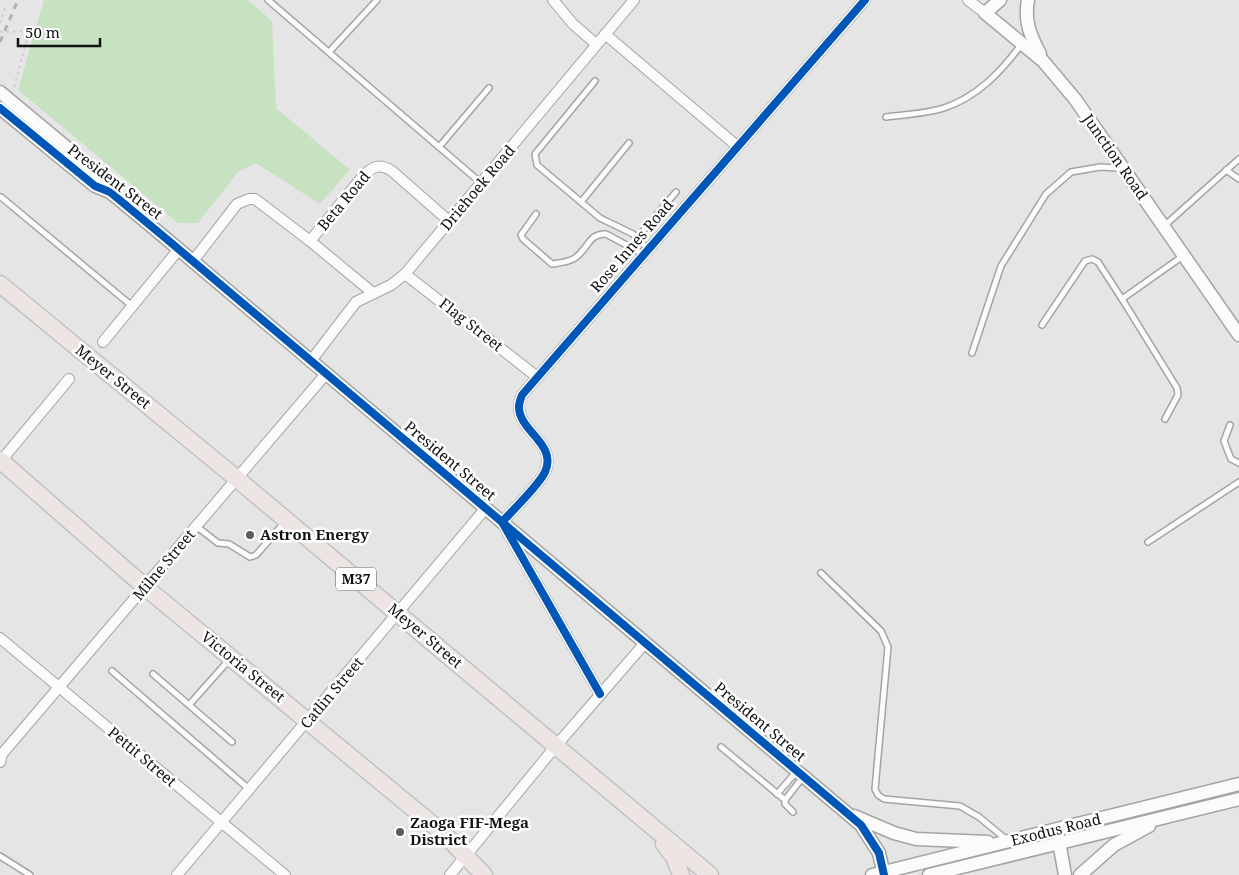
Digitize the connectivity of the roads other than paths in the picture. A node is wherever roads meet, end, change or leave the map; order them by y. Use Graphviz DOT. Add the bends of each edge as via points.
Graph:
graph roads {
  1 [pos="268,0"];
  2 [pos="377,0"];
  3 [pos="553,0"];
  4 [pos="634,0"];
  5 [pos="865,0"];
  6 [pos="968,0"];
  7 [pos="1000,0"];
  8 [pos="1028,0"];
  9 [pos="985,13"];
  10 [pos="605,34"];
  11 [pos="1023,43"];
  12 [pos="596,44"];
  13 [pos="329,52"];
  14 [pos="1043,61"];
  15 [pos="595,81"];
  16 [pos="489,88"];
  17 [pos="0,92"];
  18 [pos="0,108"];
  19 [pos="886,117"];
  20 [pos="630,143"];
  21 [pos="738,146"];
  22 [pos="439,147"];
  23 [pos="1239,159"];
  24 [pos="1123,169"];
  25 [pos="1226,170"];
  26 [pos="1239,179"];
  27 [pos="482,184"];
  28 [pos="110,192"];
  29 [pos="676,192"];
  30 [pos="1,197"];
  31 [pos="581,202"];
  32 [pos="536,214"];
  33 [pos="450,222"];
  34 [pos="1164,226"];
  35 [pos="637,238"];
  36 [pos="310,241"];
  37 [pos="179,249"];
  38 [pos="645,252"];
  39 [pos="1184,256"];
  40 [pos="193,261"];
  41 [pos="405,274"];
  42 [pos="0,284"];
  43 [pos="373,293"];
  44 [pos="1122,299"];
  45 [pos="132,306"];
  46 [pos="1042,325"];
  47 [pos="1239,335"];
  48 [pos="103,342"];
  49 [pos="972,353"];
  50 [pos="310,362"];
  51 [pos="325,375"];
  52 [pos="536,376"];
  53 [pos="69,379"];
  54 [pos="1165,419"];
  55 [pos="1230,425"];
  56 [pos="0,461"];
  57 [pos="1239,463"];
  58 [pos="236,478"];
  59 [pos="1239,482"];
  60 [pos="485,509"];
  61 [pos="286,520"];
  62 [pos="502,522"];
  63 [pos="196,526"];
  64 [pos="1148,542"];
  65 [pos="821,574"];
  66 [pos="145,587"];
  67 [pos="398,614"];
  68 [pos="0,638"];
  69 [pos="645,643"];
  70 [pos="231,658"];
  71 [pos="112,671"];
  72 [pos="153,674"];
  73 [pos="57,687"];
  74 [pos="600,694"];
  75 [pos="189,705"];
  76 [pos="309,721"];
  77 [pos="232,742"];
  78 [pos="721,746"];
  79 [pos="555,747"];
  80 [pos="1,756"];
  81 [pos="800,774"];
  82 [pos="1239,784"];
  83 [pos="250,790"];
  84 [pos="777,794"];
  85 [pos="1239,799"];
  86 [pos="784,800"];
  87 [pos="793,812"];
  88 [pos="845,812"];
  89 [pos="1171,816"];
  90 [pos="222,822"];
  91 [pos="651,826"];
  92 [pos="1057,830"];
  93 [pos="1060,842"];
  94 [pos="1004,843"];
  95 [pos="0,856"];
  96 [pos="466,856"];
  97 [pos="710,874"];
  98 [pos="880,874"];
  99 [pos="30,875"];
  100 [pos="177,875"];
  101 [pos="285,875"];
  102 [pos="450,875"];
  103 [pos="484,875"];
  104 [pos="681,875"];
  105 [pos="929,875"];
  106 [pos="1065,875"];
  107 [pos="1080,875"];
  1 -- 13 [label="lane"];
  2 -- 13 [label="lane"];
  3 -- 12 [label="street" via="572,24"];
  4 -- 10 [label="street, Driehoek Road"];
  5 -- 21 [label="street, Rose Innes Road"];
  6 -- 9 [label="street, Junction Road"];
  7 -- 9 [label="street"];
  8 -- 14 [label="street" via="1025,18 1028,32"];
  9 -- 11 [label="street, Junction Road"];
  10 -- 12 [label="street, Driehoek Road"];
  10 -- 21 [label="street"];
  11 -- 14 [label="street, Junction Road"];
  11 -- 19 [label="lane" via="1000,72 965,98 944,108"];
  12 -- 27 [label="street, Driehoek Road"];
  13 -- 22 [label="lane"];
  14 -- 24 [label="street, Junction Road" via="1075,99"];
  15 -- 31 [label="lane" via="535,154 537,165"];
  16 -- 22 [label="lane"];
  17 -- 28 [label="street, President Street" via="101,176"];
  18 -- 28 [label="street, President Street" via="95,186"];
  20 -- 31 [label="lane"];
  21 -- 38 [label="street, Rose Innes Road"];
  22 -- 27 [label="lane"];
  23 -- 25 [label="lane"];
  24 -- 34 [label="street, Junction Road"];
  24 -- 49 [label="lane" via="1100,167 1071,172 1046,194 1001,266"];
  25 -- 26 [label="lane"];
  25 -- 34 [label="lane"];
  27 -- 33 [label="street, Driehoek Road"];
  28 -- 37 [label="street, President Street"];
  29 -- 35 [label="lane"];
  30 -- 45 [label="lane"];
  31 -- 35 [label="lane" via="605,222"];
  32 -- 38 [label="lane" via="520,235 552,264 575,258 595,235 600,234"];
  33 -- 36 [label="street, Beta Road" via="392,171 379,166 371,168 363,176"];
  33 -- 41 [label="street, Driehoek Road"];
  34 -- 39 [label="street, Junction Road"];
  35 -- 38 [label="lane"];
  36 -- 40 [label="street" via="260,202 250,199 237,204"];
  36 -- 43 [label="street"];
  37 -- 40 [label="street, President Street"];
  37 -- 45 [label="street"];
  38 -- 52 [label="street, Rose Innes Road"];
  39 -- 44 [label="lane"];
  39 -- 47 [label="street, Junction Road"];
  40 -- 50 [label="street, President Street"];
  41 -- 43 [label="street, Driehoek Road" via="391,286"];
  41 -- 52 [label="street, Flag Street"];
  42 -- 58 [label="main road, Meyer Street / M37"];
  43 -- 50 [label="street, Driehoek Road" via="356,302"];
  44 -- 46 [label="lane" via="1098,262 1085,260"];
  44 -- 54 [label="lane" via="1177,388 1178,395"];
  45 -- 48 [label="street"];
  50 -- 51 [label="street, President Street"];
  51 -- 58 [label="street, Milne Street"];
  51 -- 60 [label="street, President Street"];
  52 -- 62 [label="street, Rose Innes Road" via="522,395 519,406 522,418 543,446 548,459 545,472"];
  53 -- 56 [label="street"];
  55 -- 57 [label="lane" via="1224,442 1232,459"];
  56 -- 66 [label="main road, Victoria Street"];
  58 -- 61 [label="main road, Meyer Street / M37"];
  58 -- 63 [label="street, Milne Street"];
  59 -- 64 [label="lane"];
  60 -- 62 [label="street, President Street"];
  60 -- 67 [label="street, Catlin Street"];
  61 -- 63 [label="lane" via="256,555 250,556 229,544 218,543"];
  61 -- 67 [label="main road, Meyer Street / M37"];
  62 -- 69 [label="street, President Street"];
  62 -- 74 [label="street"];
  63 -- 66 [label="street, Milne Street"];
  65 -- 94 [label="lane" via="885,638 887,657 875,789 878,795 884,799 960,806 979,816"];
  66 -- 70 [label="main road, Victoria Street"];
  66 -- 73 [label="street, Milne Street"];
  67 -- 76 [label="street, Catlin Street"];
  67 -- 79 [label="main road, Meyer Street / M37"];
  68 -- 73 [label="street, Pettit Street"];
  69 -- 74 [label="street"];
  69 -- 81 [label="street, President Street"];
  70 -- 75 [label="lane"];
  70 -- 76 [label="main road, Victoria Street"];
  71 -- 83 [label="lane"];
  72 -- 75 [label="lane"];
  73 -- 80 [label="street, Milne Street"];
  73 -- 90 [label="street, Pettit Street"];
  74 -- 79 [label="street"];
  75 -- 77 [label="lane"];
  76 -- 83 [label="street, Catlin Street"];
  76 -- 96 [label="main road, Victoria Street"];
  78 -- 84 [label="lane"];
  79 -- 91 [label="main road, Meyer Street / M37"];
  79 -- 96 [label="street"];
  81 -- 84 [label="lane"];
  81 -- 86 [label="lane"];
  81 -- 88 [label="street, President Street"];
  82 -- 92 [label="street, Exodus Road"];
  83 -- 90 [label="street, Catlin Street"];
  84 -- 86 [label="lane"];
  85 -- 89 [label="street, Exodus Road"];
  86 -- 87 [label="lane"];
  88 -- 94 [label="street" via="916,839"];
  88 -- 98 [label="street, President Street" via="871,839 879,853"];
  89 -- 93 [label="street, Exodus Road"];
  89 -- 107 [label="street" via="1114,845"];
  90 -- 100 [label="street, Catlin Street"];
  90 -- 101 [label="street, Pettit Street"];
  91 -- 97 [label="main road, Meyer Street / M37"];
  91 -- 104 [label="main road" via="674,857"];
  92 -- 93 [label="street"];
  92 -- 94 [label="street, Exodus Road"];
  93 -- 105 [label="street, Exodus Road"];
  93 -- 106 [label="street"];
  94 -- 98 [label="street, Exodus Road"];
  95 -- 99 [label="lane"];
  96 -- 102 [label="street"];
  96 -- 103 [label="main road, Victoria Street"];
}
